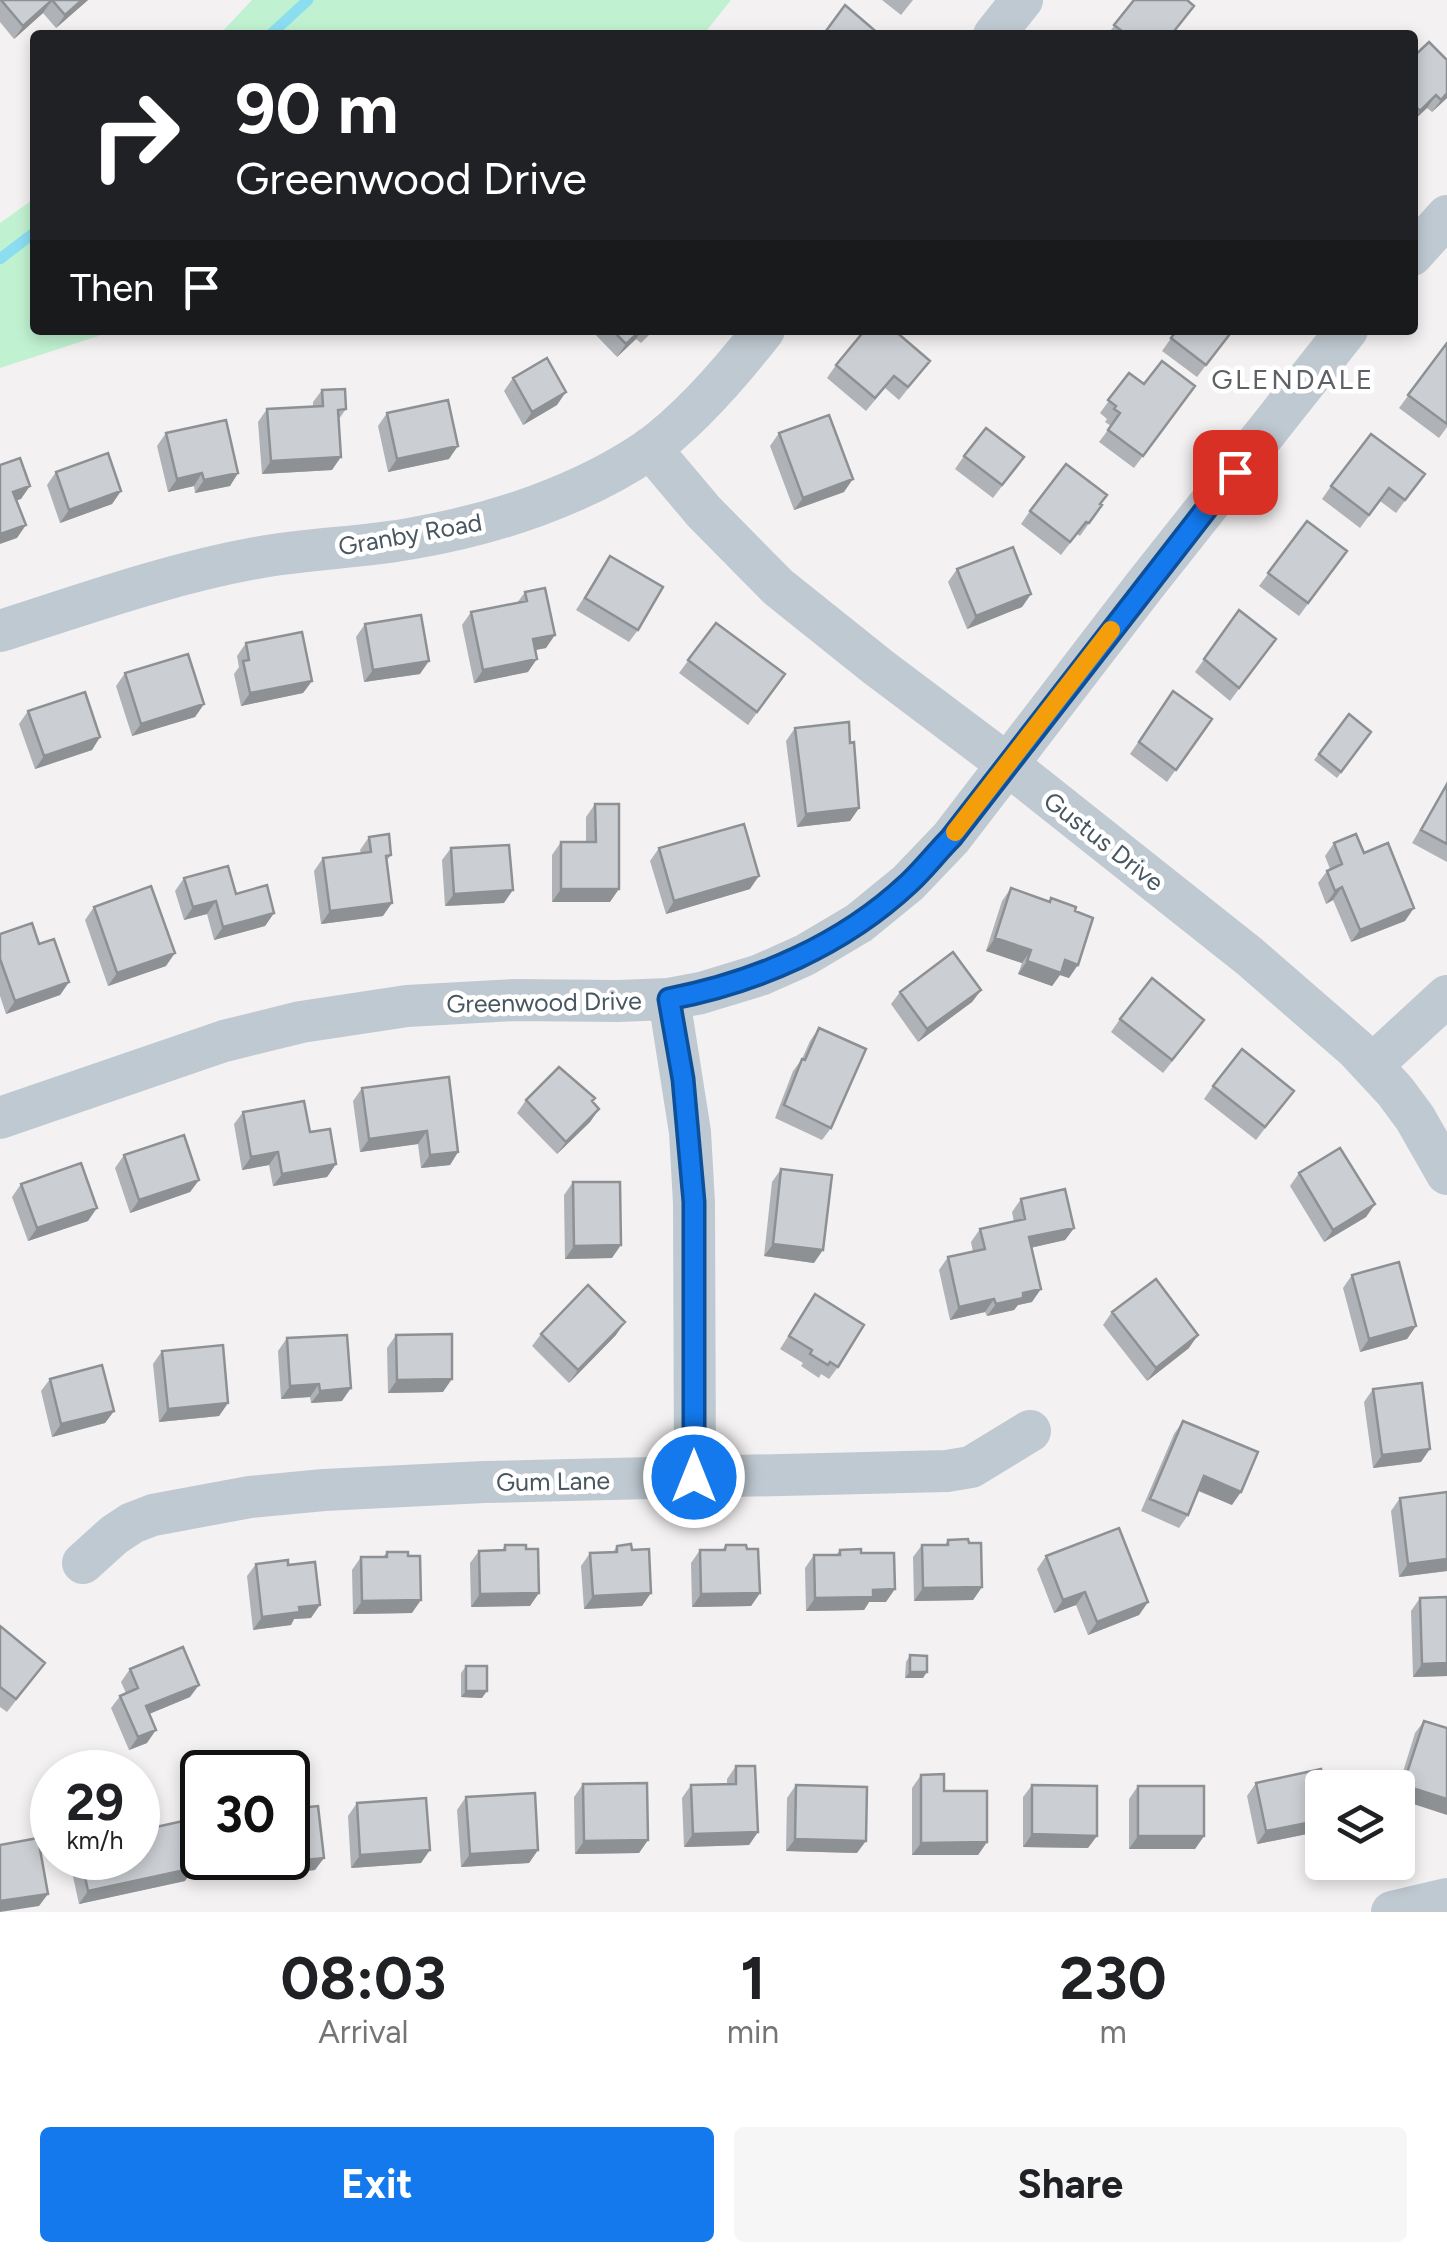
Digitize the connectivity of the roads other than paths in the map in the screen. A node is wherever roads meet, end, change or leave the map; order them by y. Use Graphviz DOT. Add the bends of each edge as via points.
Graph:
graph roads {
  1 [pos="1022,0"];
  2 [pos="998,30"];
  3 [pos="1447,216"];
  4 [pos="1418,248"];
  5 [pos="760,335"];
  6 [pos="1343,335"];
  7 [pos="650,448"];
  8 [pos="0,631"];
  9 [pos="1007,764"];
  10 [pos="1447,996"];
  11 [pos="669,999"];
  12 [pos="1372,1066"];
  13 [pos="0,1118"];
  14 [pos="1447,1174"];
  15 [pos="1030,1431"];
  16 [pos="694,1477"];
  17 [pos="83,1563"];
  18 [pos="1447,1898"];
  19 [pos="1392,1912"];
  1 -- 2 [label="street"];
  3 -- 4 [label="street"];
  5 -- 7 [label="street, Granby Road"];
  6 -- 9 [label="street, Greenwood Drive"];
  7 -- 8 [label="street, Granby Road" via="568,493 492,520 168,577"];
  7 -- 9 [label="street, Gustus Drive" via="778,587"];
  9 -- 11 [label="street, Greenwood Drive" via="908,884 858,923 760,975"];
  9 -- 12 [label="street, Gustus Drive" via="1249,956"];
  10 -- 12 [label="street"];
  11 -- 13 [label="street, Greenwood Drive" via="426,1005 301,1022 224,1041"];
  11 -- 16 [label="street" via="694,1202"];
  12 -- 14 [label="street, Gustus Drive" via="1415,1118"];
  15 -- 16 [label="street, Gum Lane" via="971,1467 947,1471"];
  16 -- 17 [label="street, Gum Lane" via="250,1497 152,1515 114,1535"];
  18 -- 19 [label="street"];
}
